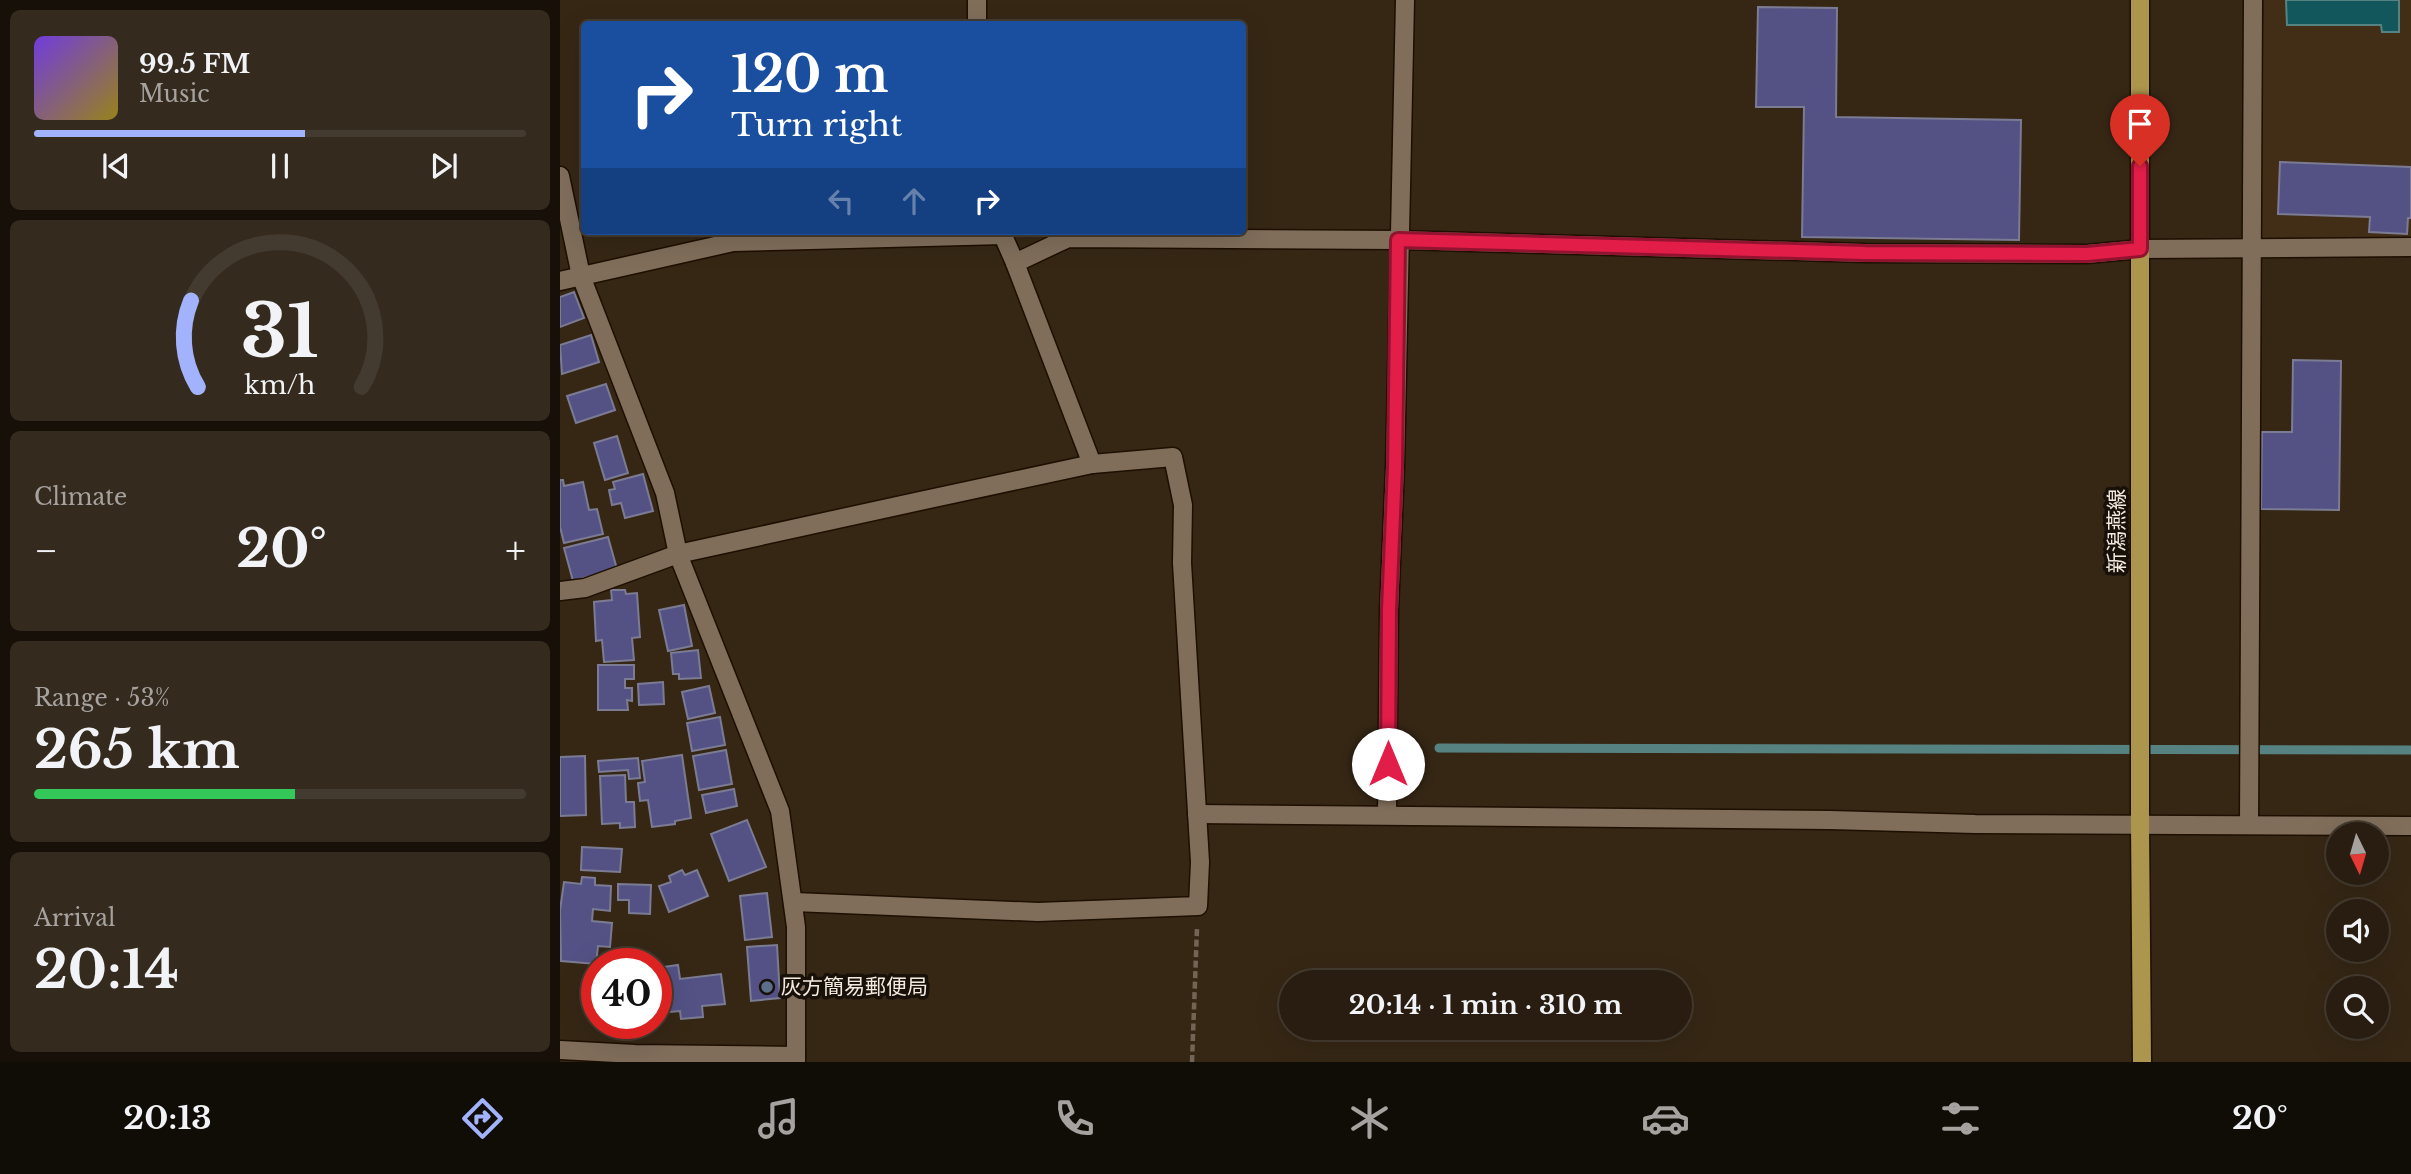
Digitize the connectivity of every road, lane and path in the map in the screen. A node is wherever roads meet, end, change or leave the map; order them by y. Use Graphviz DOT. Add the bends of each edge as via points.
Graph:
graph roads {
  1 [pos="978,0"];
  2 [pos="1405,0"];
  3 [pos="2140,0"];
  4 [pos="2253,0"];
  5 [pos="977,21"];
  6 [pos="560,176"];
  7 [pos="942,235"];
  8 [pos="1003,235"];
  9 [pos="1398,240"];
  10 [pos="2411,247"];
  11 [pos="2250,248"];
  12 [pos="2140,249"];
  13 [pos="1015,263"];
  14 [pos="581,276"];
  15 [pos="560,281"];
  16 [pos="1091,464"];
  17 [pos="678,554"];
  18 [pos="560,591"];
  19 [pos="1197,814"];
  20 [pos="1387,816"];
  21 [pos="2140,824"];
  22 [pos="2249,825"];
  23 [pos="2411,826"];
  24 [pos="794,902"];
  25 [pos="1198,906"];
  26 [pos="560,1050"];
  27 [pos="796,1059"];
  28 [pos="1192,1062"];
  29 [pos="2142,1062"];
  1 -- 5 [label="street"];
  2 -- 9 [label="street"];
  3 -- 12 [label="main road, 新潟燕線"];
  4 -- 11 [label="street"];
  6 -- 14 [label="street"];
  7 -- 14 [label="street" via="733,242"];
  8 -- 13 [label="street"];
  9 -- 12 [label="street" via="1865,253 2087,254"];
  9 -- 13 [label="street" via="1068,238"];
  9 -- 20 [label="street"];
  10 -- 11 [label="street"];
  11 -- 12 [label="street"];
  11 -- 22 [label="street"];
  12 -- 21 [label="main road, 新潟燕線"];
  13 -- 16 [label="street"];
  14 -- 15 [label="street"];
  14 -- 17 [label="street" via="665,493"];
  16 -- 17 [label="street"];
  16 -- 19 [label="street" via="1173,457 1183,505 1182,563"];
  17 -- 18 [label="street" via="585,588"];
  17 -- 24 [label="street" via="780,811"];
  19 -- 20 [label="street"];
  19 -- 25 [label="street"];
  20 -- 21 [label="street"];
  21 -- 22 [label="street"];
  21 -- 29 [label="main road, 新潟燕線"];
  22 -- 23 [label="street"];
  24 -- 25 [label="street" via="1038,912"];
  24 -- 27 [label="street"];
  25 -- 28 [label="path"];
  26 -- 27 [label="street"];
}
